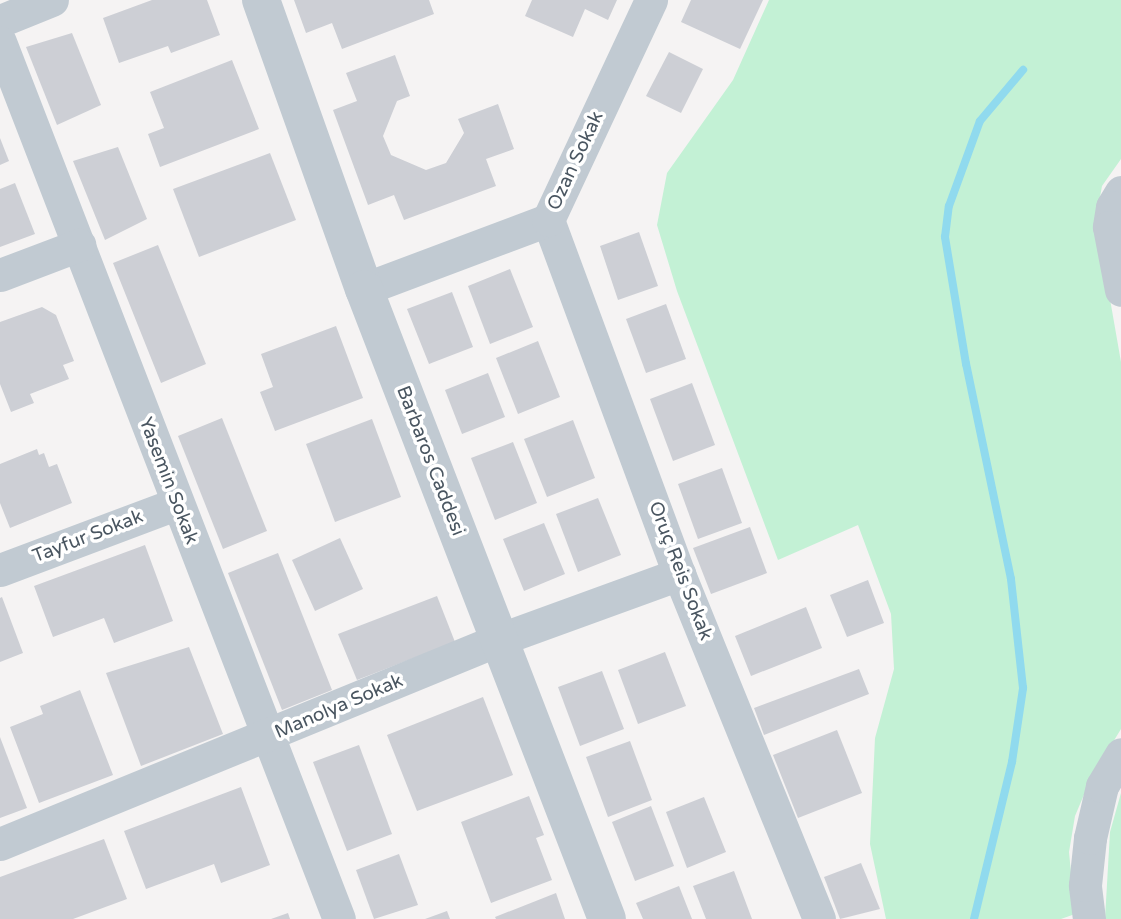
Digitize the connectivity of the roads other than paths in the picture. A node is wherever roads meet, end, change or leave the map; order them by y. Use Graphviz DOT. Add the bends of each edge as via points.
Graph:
graph roads {
  1 [pos="52,0"];
  2 [pos="261,0"];
  3 [pos="651,0"];
  4 [pos="0,21"];
  5 [pos="0,42"];
  6 [pos="1121,192"];
  7 [pos="548,220"];
  8 [pos="79,245"];
  9 [pos="0,275"];
  10 [pos="364,289"];
  11 [pos="1121,290"];
  12 [pos="176,504"];
  13 [pos="0,570"];
  14 [pos="679,574"];
  15 [pos="498,640"];
  16 [pos="270,736"];
  17 [pos="1121,754"];
  18 [pos="0,844"];
  19 [pos="339,919"];
  20 [pos="607,919"];
  21 [pos="820,919"];
  22 [pos="1089,919"];
  1 -- 4 [label="street"];
  2 -- 10 [label="street, Barbaros Caddesi"];
  3 -- 7 [label="street, Ozan Sokak"];
  5 -- 8 [label="street, Yasemin Sokak"];
  6 -- 11 [label="street" via="1112,207 1109,227"];
  7 -- 10 [label="street, Ozan Sokak"];
  7 -- 14 [label="street, Oruç Reis Sokak"];
  8 -- 9 [label="street"];
  8 -- 12 [label="street, Yasemin Sokak"];
  10 -- 15 [label="street, Barbaros Caddesi"];
  12 -- 13 [label="street, Tayfur Sokak"];
  12 -- 16 [label="street, Yasemin Sokak"];
  14 -- 15 [label="street, Manolya Sokak"];
  14 -- 21 [label="street, Oruç Reis Sokak"];
  15 -- 16 [label="street, Manolya Sokak"];
  15 -- 20 [label="street, Barbaros Caddesi"];
  16 -- 18 [label="street, Manolya Sokak"];
  16 -- 19 [label="street, Yasemin Sokak"];
  17 -- 22 [label="street" via="1102,786 1090,838 1085,885"];
}
